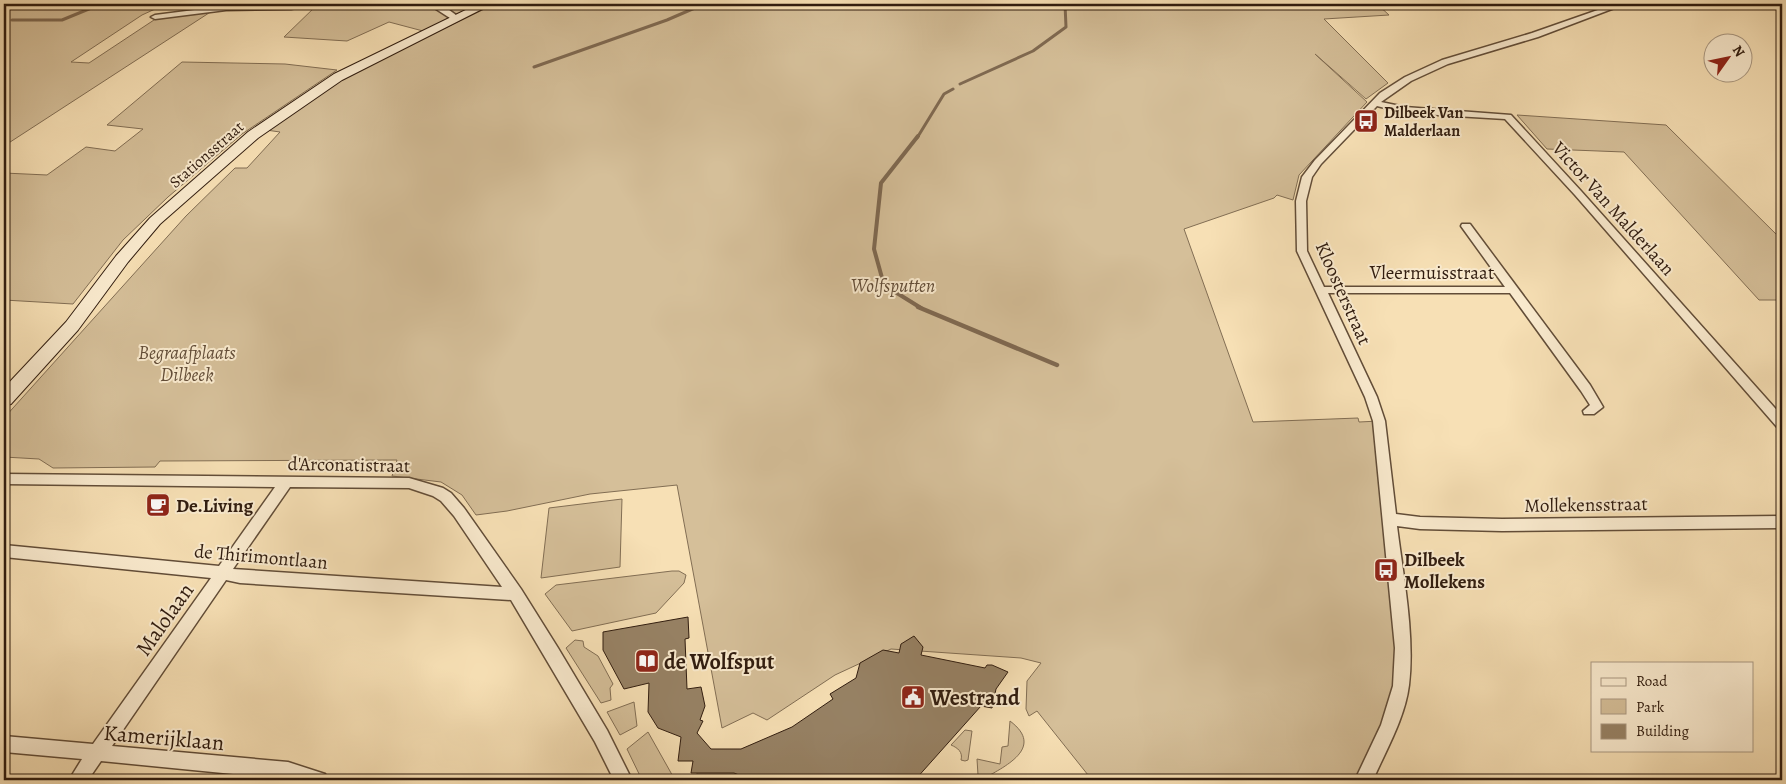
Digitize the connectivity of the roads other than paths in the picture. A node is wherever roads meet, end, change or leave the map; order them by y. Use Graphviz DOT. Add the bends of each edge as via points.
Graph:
graph roads {
  1 [pos="315,4"];
  2 [pos="437,4"];
  3 [pos="486,4"];
  4 [pos="1622,4"];
  5 [pos="154,17"];
  6 [pos="456,18"];
  7 [pos="1375,103"];
  8 [pos="1466,226"];
  9 [pos="1321,290"];
  10 [pos="1513,290"];
  11 [pos="4,399"];
  12 [pos="1589,411"];
  13 [pos="1782,424"];
  14 [pos="4,479"];
  15 [pos="286,482"];
  16 [pos="1390,519"];
  17 [pos="1782,522"];
  18 [pos="4,551"];
  19 [pos="224,573"];
  20 [pos="516,594"];
  21 [pos="4,744"];
  22 [pos="97,754"];
  23 [pos="78,780"];
  24 [pos="319,780"];
  25 [pos="623,780"];
  26 [pos="1364,780"];
  1 -- 5 [label="street" via="226,8"];
  2 -- 6 [label="street"];
  3 -- 6 [label="street, Stationsstraat"];
  4 -- 7 [label="street, Kloosterstraat" via="1445,62 1408,79"];
  6 -- 11 [label="street, Stationsstraat" via="338,77 230,154 156,221 122,259 72,326"];
  7 -- 9 [label="street, Kloosterstraat" via="1307,177 1301,201 1302,251"];
  7 -- 13 [label="street, Victor Van Malderlaan" via="1405,110 1508,117"];
  8 -- 10 [label="street, Vleermuisstraat"];
  9 -- 10 [label="street, Vleermuisstraat"];
  9 -- 16 [label="street, Kloosterstraat" via="1379,421"];
  10 -- 12 [label="street, Vleermuisstraat" via="1586,388 1597,407"];
  14 -- 15 [label="street, d'Arconatistraat"];
  15 -- 19 [label="street, Malolaan"];
  15 -- 20 [label="street, d'Arconatistraat" via="409,483 438,492 459,512"];
  16 -- 17 [label="street, Mollekensstraat" via="1502,525"];
  16 -- 26 [label="street, Kloosterstraat" via="1403,648 1401,686 1389,726"];
  18 -- 19 [label="street, de Thirimontlaan"];
  19 -- 20 [label="street, de Thirimontlaan" via="240,577"];
  19 -- 22 [label="street, Malolaan"];
  20 -- 25 [label="street, d'Arconatistraat" via="580,699"];
  21 -- 22 [label="street, Kamerijklaan"];
  22 -- 23 [label="street, Malolaan"];
  22 -- 24 [label="street, Kamerijklaan" via="288,770"];
}
